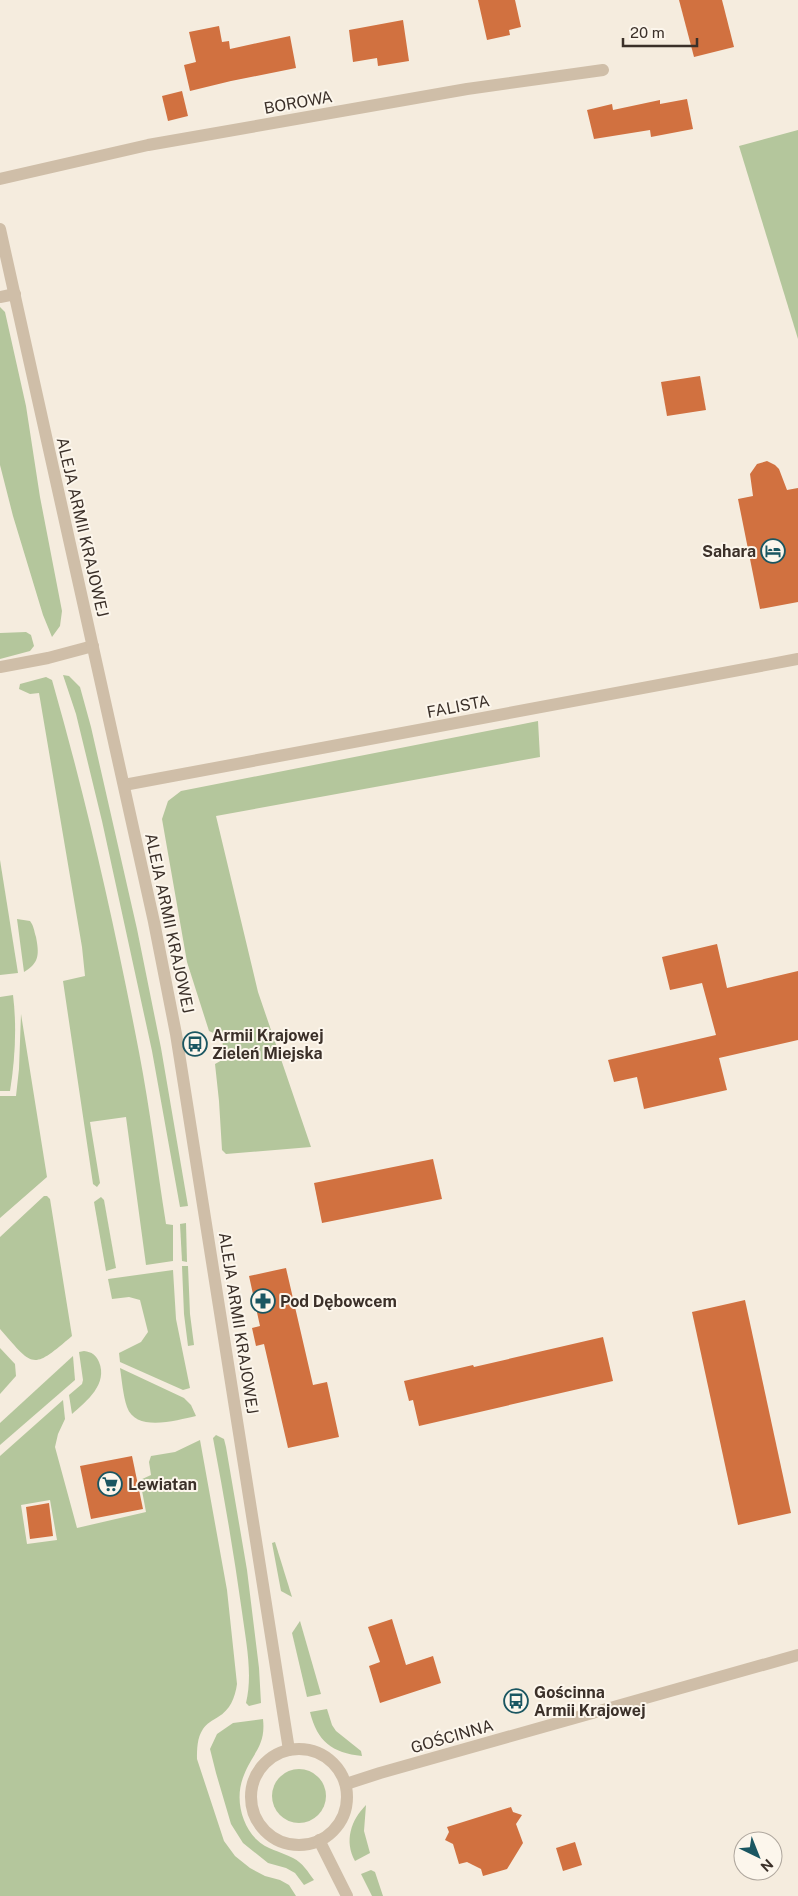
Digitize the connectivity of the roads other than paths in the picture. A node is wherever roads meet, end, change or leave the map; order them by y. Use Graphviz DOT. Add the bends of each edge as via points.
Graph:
graph roads {
  1 [pos="603,70"];
  2 [pos="0,179"];
  3 [pos="0,229"];
  4 [pos="14,294"];
  5 [pos="0,298"];
  6 [pos="93,646"];
  7 [pos="798,659"];
  8 [pos="0,667"];
  9 [pos="124,785"];
  10 [pos="798,1655"];
  11 [pos="289,1750"];
  12 [pos="346,1784"];
  13 [pos="320,1840"];
  14 [pos="347,1896"];
  1 -- 2 [label="street, BOROWA" via="467,89 148,145"];
  3 -- 4 [label="street, ALEJA ARMII KRAJOWEJ"];
  4 -- 5 [label="street"];
  4 -- 6 [label="street, ALEJA ARMII KRAJOWEJ"];
  6 -- 8 [label="street"];
  6 -- 9 [label="street, ALEJA ARMII KRAJOWEJ"];
  7 -- 9 [label="street, FALISTA"];
  9 -- 11 [label="street, ALEJA ARMII KRAJOWEJ" via="176,1034"];
  10 -- 12 [label="street, GOŚCINNA"];
  11 -- 12 [label="street" via="301,1748 324,1755 341,1772"];
  11 -- 13 [label="street" via="264,1764 256,1776 252,1790 256,1819 265,1831 290,1844"];
  12 -- 13 [label="street" via="346,1811 340,1823"];
  13 -- 14 [label="street"];
}
